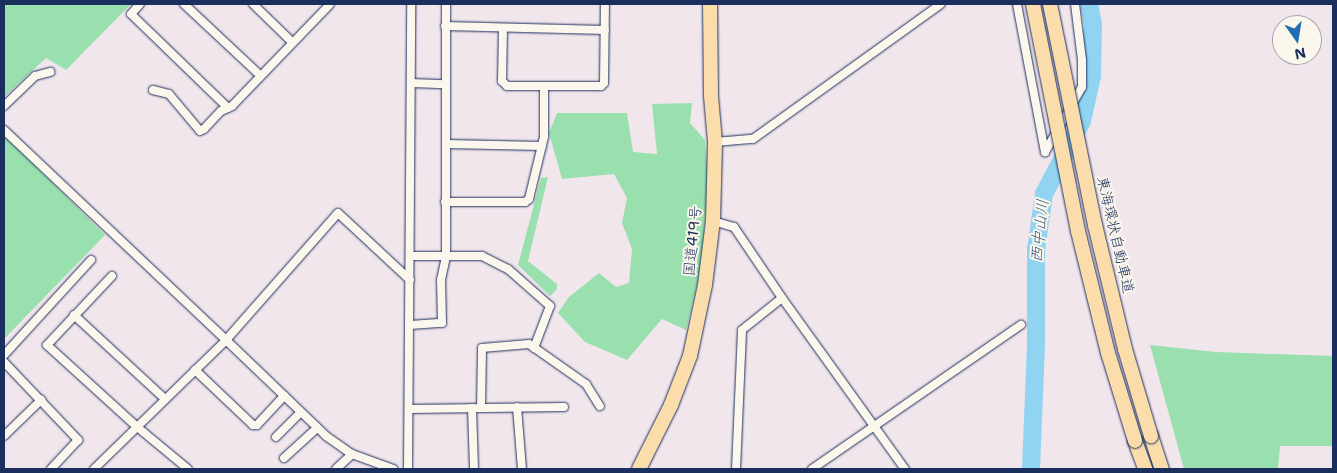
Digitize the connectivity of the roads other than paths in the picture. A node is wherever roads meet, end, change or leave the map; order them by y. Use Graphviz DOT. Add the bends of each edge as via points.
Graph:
graph roads {
  1 [pos="140,4"];
  2 [pos="184,4"];
  3 [pos="253,4"];
  4 [pos="330,4"];
  5 [pos="411,4"];
  6 [pos="446,4"];
  7 [pos="605,4"];
  8 [pos="710,4"];
  9 [pos="941,4"];
  10 [pos="1017,4"];
  11 [pos="1034,4"];
  12 [pos="1050,4"];
  13 [pos="1075,4"];
  14 [pos="446,26"];
  15 [pos="503,29"];
  16 [pos="605,30"];
  17 [pos="292,42"];
  18 [pos="50,72"];
  19 [pos="260,75"];
  20 [pos="411,83"];
  21 [pos="446,84"];
  22 [pos="544,87"];
  23 [pos="153,90"];
  24 [pos="4,106"];
  25 [pos="228,108"];
  26 [pos="4,130"];
  27 [pos="715,142"];
  28 [pos="446,144"];
  29 [pos="542,146"];
  30 [pos="445,202"];
  31 [pos="713,220"];
  32 [pos="410,256"];
  33 [pos="446,256"];
  34 [pos="91,260"];
  35 [pos="112,276"];
  36 [pos="410,280"];
  37 [pos="782,298"];
  38 [pos="74,315"];
  39 [pos="410,325"];
  40 [pos="1021,326"];
  41 [pos="226,340"];
  42 [pos="534,348"];
  43 [pos="4,355"];
  44 [pos="4,362"];
  45 [pos="195,370"];
  46 [pos="284,396"];
  47 [pos="165,399"];
  48 [pos="41,400"];
  49 [pos="600,406"];
  50 [pos="517,407"];
  51 [pos="476,408"];
  52 [pos="564,408"];
  53 [pos="409,409"];
  54 [pos="301,412"];
  55 [pos="136,426"];
  56 [pos="875,426"];
  57 [pos="317,428"];
  58 [pos="4,436"];
  59 [pos="276,437"];
  60 [pos="352,454"];
  61 [pos="284,458"];
  62 [pos="51,469"];
  63 [pos="94,469"];
  64 [pos="188,469"];
  65 [pos="336,469"];
  66 [pos="393,469"];
  67 [pos="408,469"];
  68 [pos="474,469"];
  69 [pos="522,469"];
  70 [pos="639,469"];
  71 [pos="736,469"];
  72 [pos="812,469"];
  73 [pos="905,469"];
  74 [pos="1145,469"];
  75 [pos="1162,469"];
  1 -- 25 [label="street" via="131,14"];
  2 -- 19 [label="street"];
  3 -- 17 [label="street"];
  4 -- 17 [label="street"];
  5 -- 20 [label="street"];
  6 -- 14 [label="street"];
  7 -- 16 [label="street"];
  8 -- 27 [label="highway, 国道419号" via="710,87"];
  9 -- 27 [label="street" via="753,139"];
  10 -- 13 [label="street" via="1045,152 1082,87"];
  11 -- 74 [label="highway, bridge" via="1078,231 1108,353"];
  12 -- 75 [label="highway, 東海環状自動車道, bridge" via="1095,225 1125,349"];
  14 -- 15 [label="street"];
  14 -- 21 [label="street"];
  15 -- 16 [label="street"];
  15 -- 22 [label="street" via="502,81 507,86"];
  16 -- 22 [label="street" via="604,84"];
  17 -- 19 [label="street"];
  18 -- 24 [label="street" via="35,76"];
  19 -- 25 [label="street"];
  20 -- 21 [label="street"];
  20 -- 32 [label="street"];
  21 -- 28 [label="street"];
  22 -- 29 [label="street"];
  23 -- 25 [label="street" via="169,94 200,131"];
  26 -- 41 [label="street"];
  27 -- 31 [label="highway, 国道419号"];
  28 -- 29 [label="street"];
  28 -- 30 [label="street"];
  29 -- 30 [label="street" via="529,199 525,202"];
  30 -- 33 [label="street"];
  31 -- 37 [label="street" via="734,227"];
  31 -- 70 [label="highway, 国道419号" via="705,284 690,356 671,406"];
  32 -- 33 [label="street"];
  32 -- 36 [label="street"];
  33 -- 39 [label="street" via="441,280 442,322"];
  33 -- 42 [label="street" via="482,256 508,269 550,306"];
  34 -- 43 [label="street"];
  35 -- 38 [label="street"];
  36 -- 39 [label="street"];
  36 -- 41 [label="street" via="338,213"];
  37 -- 56 [label="street"];
  37 -- 71 [label="street" via="742,330"];
  38 -- 47 [label="street"];
  38 -- 55 [label="street" via="47,345"];
  39 -- 53 [label="street"];
  40 -- 56 [label="street"];
  41 -- 45 [label="street"];
  41 -- 46 [label="street"];
  42 -- 49 [label="street" via="586,384"];
  42 -- 51 [label="street" via="529,344 482,348"];
  44 -- 48 [label="street"];
  45 -- 46 [label="street" via="253,425"];
  45 -- 47 [label="street"];
  46 -- 54 [label="street"];
  47 -- 55 [label="street"];
  48 -- 58 [label="street"];
  48 -- 62 [label="street" via="78,440"];
  50 -- 51 [label="street"];
  50 -- 52 [label="street"];
  50 -- 69 [label="street"];
  51 -- 53 [label="street"];
  51 -- 68 [label="street"];
  53 -- 67 [label="street"];
  54 -- 57 [label="street"];
  54 -- 59 [label="street"];
  55 -- 63 [label="street"];
  55 -- 64 [label="street"];
  56 -- 72 [label="street"];
  56 -- 73 [label="street"];
  57 -- 60 [label="street"];
  57 -- 61 [label="street"];
  60 -- 65 [label="street"];
  60 -- 66 [label="street"];
}
